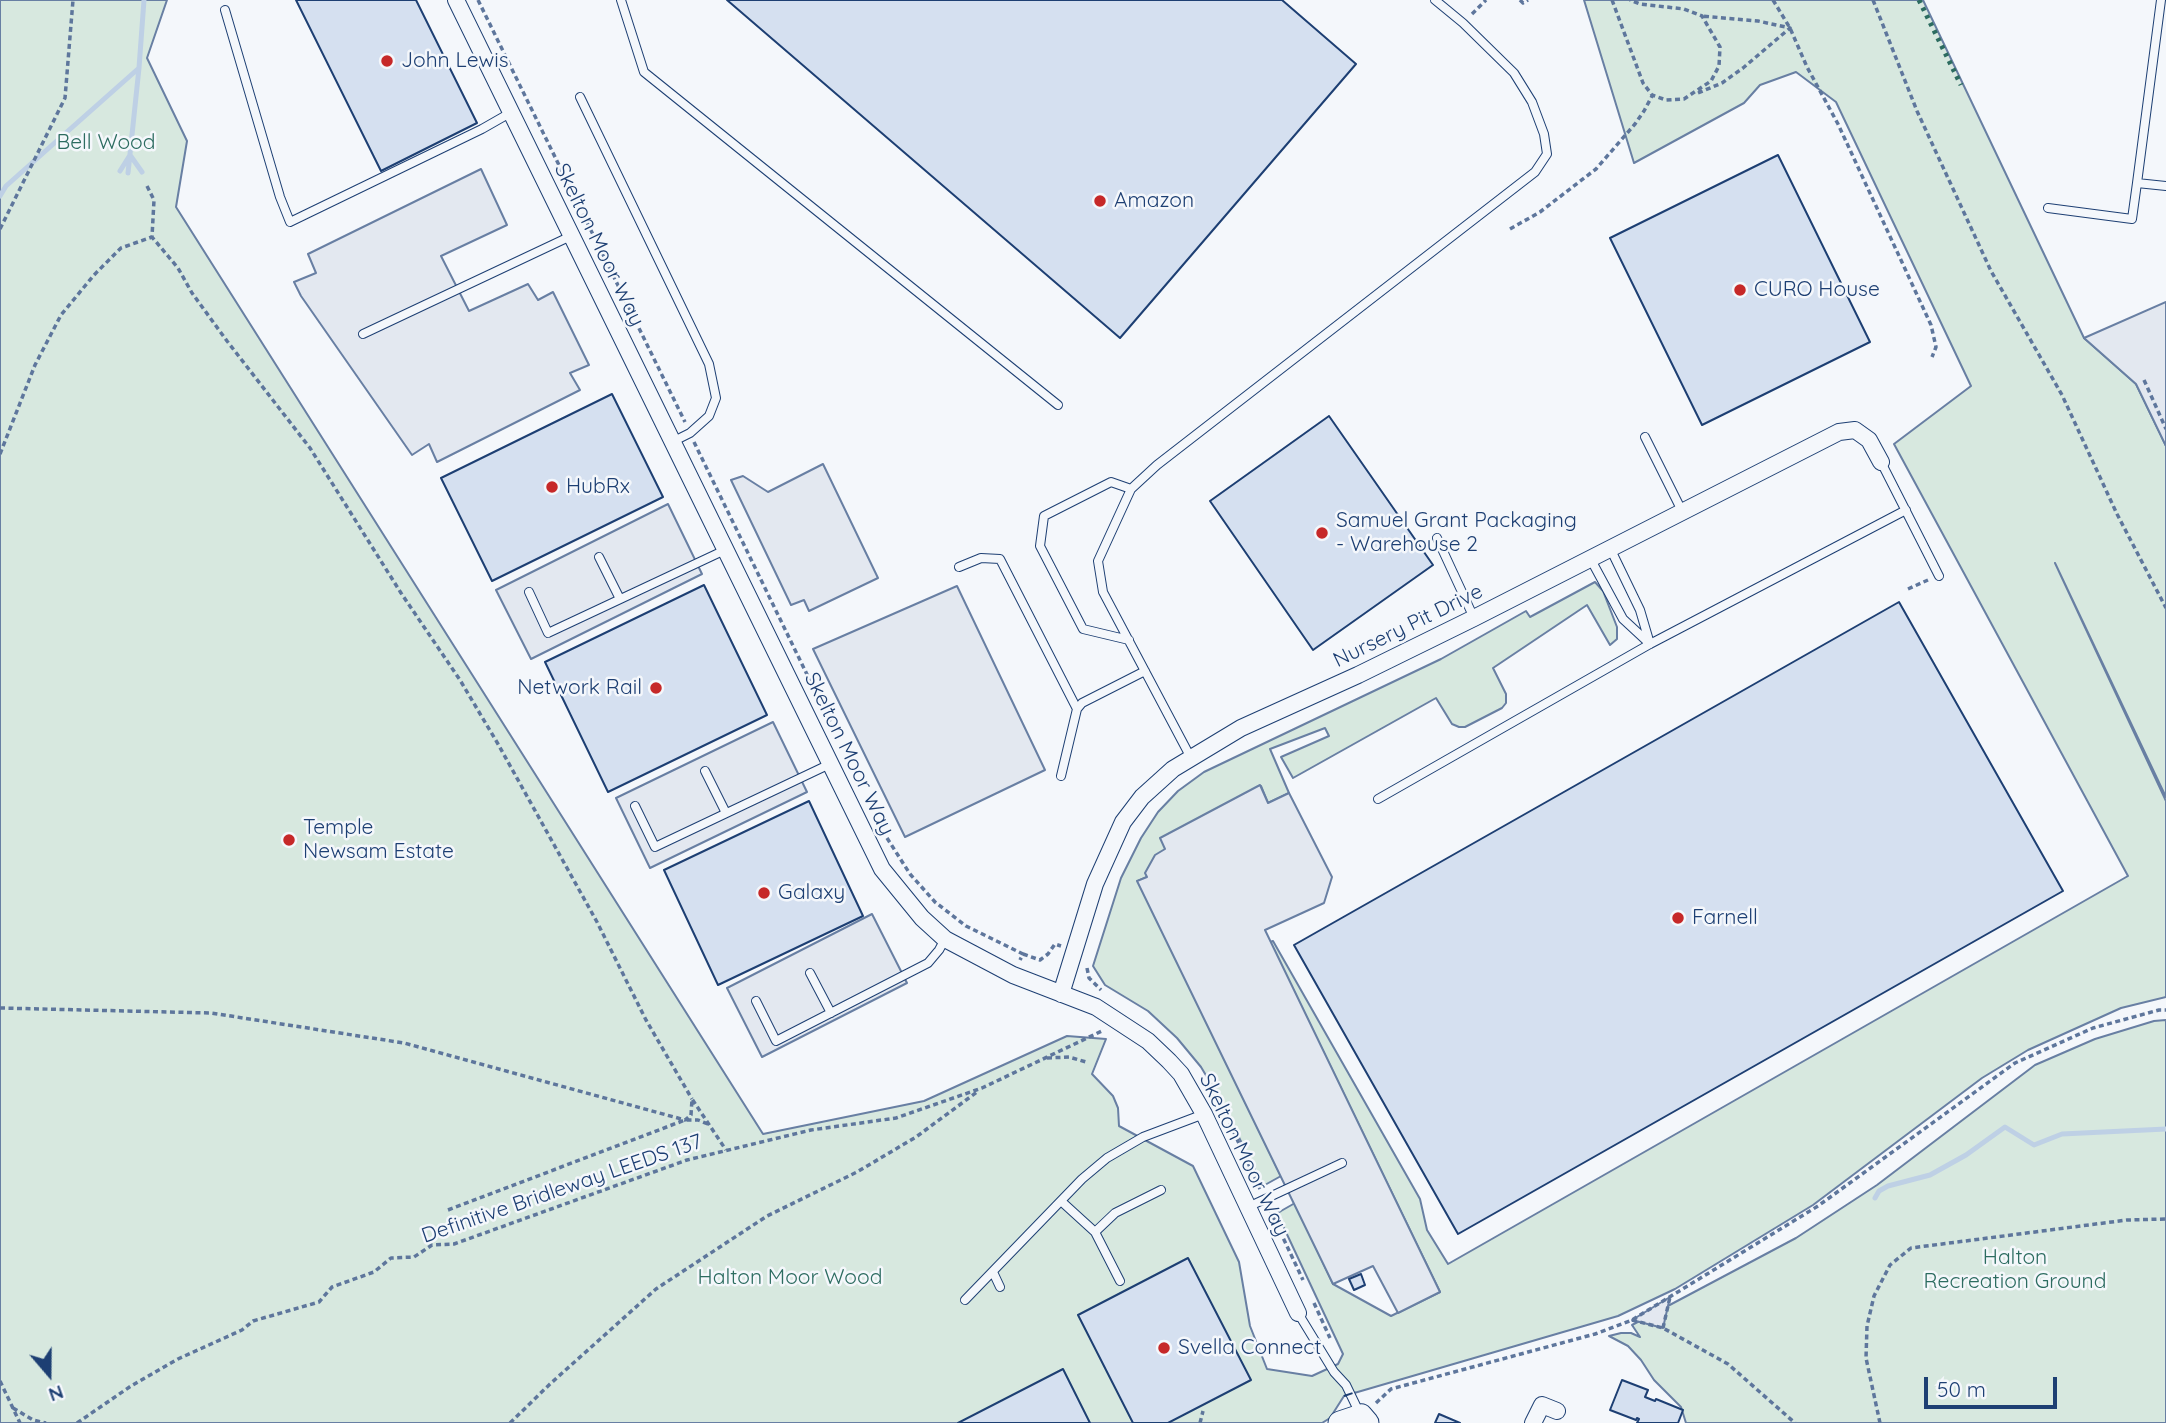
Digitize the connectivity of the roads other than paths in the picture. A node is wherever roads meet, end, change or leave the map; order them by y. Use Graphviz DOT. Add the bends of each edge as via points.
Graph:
graph roads {
  1 [pos="456,0"];
  2 [pos="621,0"];
  3 [pos="1435,0"];
  4 [pos="2161,0"];
  5 [pos="225,10"];
  6 [pos="580,97"];
  7 [pos="510,113"];
  8 [pos="2137,183"];
  9 [pos="2166,186"];
  10 [pos="2048,208"];
  11 [pos="571,236"];
  12 [pos="363,334"];
  13 [pos="1058,405"];
  14 [pos="1645,437"];
  15 [pos="672,442"];
  16 [pos="1881,462"];
  17 [pos="1131,489"];
  18 [pos="1906,510"];
  19 [pos="1682,511"];
  20 [pos="1437,538"];
  21 [pos="1610,548"];
  22 [pos="725,550"];
  23 [pos="599,557"];
  24 [pos="1590,558"];
  25 [pos="959,567"];
  26 [pos="1939,576"];
  27 [pos="528,592"];
  28 [pos="620,599"];
  29 [pos="1474,618"];
  30 [pos="1129,640"];
  31 [pos="1650,644"];
  32 [pos="1145,671"];
  33 [pos="1077,709"];
  34 [pos="1191,758"];
  35 [pos="830,764"];
  36 [pos="705,771"];
  37 [pos="1061,776"];
  38 [pos="1378,799"];
  39 [pos="635,806"];
  40 [pos="726,813"];
  41 [pos="945,939"];
  42 [pos="810,973"];
  43 [pos="1061,994"];
  44 [pos="756,1001"];
  45 [pos="831,1013"];
  46 [pos="1204,1114"];
  47 [pos="1342,1163"];
  48 [pos="1161,1190"];
  49 [pos="1061,1200"];
  50 [pos="1248,1207"];
  51 [pos="1095,1232"];
  52 [pos="993,1272"];
  53 [pos="1120,1281"];
  54 [pos="1000,1287"];
  55 [pos="965,1300"];
  56 [pos="1298,1313"];
  57 [pos="1557,1410"];
  58 [pos="1356,1421"];
  59 [pos="1533,1423"];
  1 -- 7 [label="street, Skelton Moor Way"];
  2 -- 13 [label="lane" via="644,72"];
  3 -- 17 [label="lane" via="1514,73 1532,102 1548,154 1535,172"];
  4 -- 8 [label="lane"];
  5 -- 7 [label="lane" via="290,222"];
  6 -- 15 [label="lane" via="709,364 716,398 709,416"];
  7 -- 11 [label="street, Skelton Moor Way"];
  8 -- 9 [label="lane"];
  8 -- 10 [label="lane" via="2132,219"];
  11 -- 12 [label="lane"];
  11 -- 15 [label="street, Skelton Moor Way"];
  14 -- 19 [label="lane"];
  15 -- 22 [label="street, Skelton Moor Way"];
  16 -- 18 [label="lane"];
  16 -- 19 [label="street, Nursery Pit Drive" via="1869,440 1855,430 1839,432"];
  17 -- 30 [label="lane" via="1098,561 1103,592"];
  17 -- 30 [label="lane" via="1111,482 1044,516 1040,546 1083,629"];
  18 -- 26 [label="lane"];
  18 -- 31 [label="lane"];
  19 -- 21 [label="street, Nursery Pit Drive"];
  20 -- 29 [label="lane"];
  21 -- 24 [label="street, Nursery Pit Drive"];
  21 -- 31 [label="lane" via="1640,610"];
  22 -- 28 [label="lane"];
  22 -- 35 [label="street, Skelton Moor Way"];
  23 -- 28 [label="lane"];
  24 -- 29 [label="street, Nursery Pit Drive"];
  24 -- 31 [label="lane" via="1623,619"];
  25 -- 33 [label="lane" via="981,558 1000,559"];
  27 -- 28 [label="lane" via="548,633"];
  29 -- 34 [label="street, Nursery Pit Drive" via="1241,728"];
  30 -- 32 [label="lane"];
  31 -- 38 [label="lane"];
  32 -- 33 [label="lane"];
  32 -- 34 [label="lane"];
  33 -- 37 [label="lane"];
  34 -- 43 [label="street, Nursery Pit Drive" via="1142,797 1123,822 1095,884"];
  35 -- 40 [label="lane"];
  35 -- 41 [label="street, Skelton Moor Way" via="882,869"];
  36 -- 40 [label="lane"];
  39 -- 40 [label="lane" via="655,847"];
  41 -- 43 [label="street, Skelton Moor Way"];
  41 -- 45 [label="lane" via="928,962"];
  42 -- 45 [label="lane"];
  43 -- 46 [label="street, Skelton Moor Way" via="1096,1007 1148,1041 1181,1074"];
  44 -- 45 [label="lane" via="776,1041"];
  46 -- 49 [label="lane" via="1143,1137 1107,1158"];
  46 -- 50 [label="street, Skelton Moor Way"];
  47 -- 50 [label="lane"];
  48 -- 51 [label="lane" via="1115,1213"];
  49 -- 51 [label="lane"];
  49 -- 52 [label="lane"];
  50 -- 56 [label="street, Skelton Moor Way"];
  51 -- 53 [label="lane"];
  52 -- 54 [label="lane"];
  52 -- 55 [label="lane"];
  56 -- 58 [label="lane, Skelton Moor Way" via="1346,1385"];
  57 -- 59 [label="street" via="1542,1405"];
}
